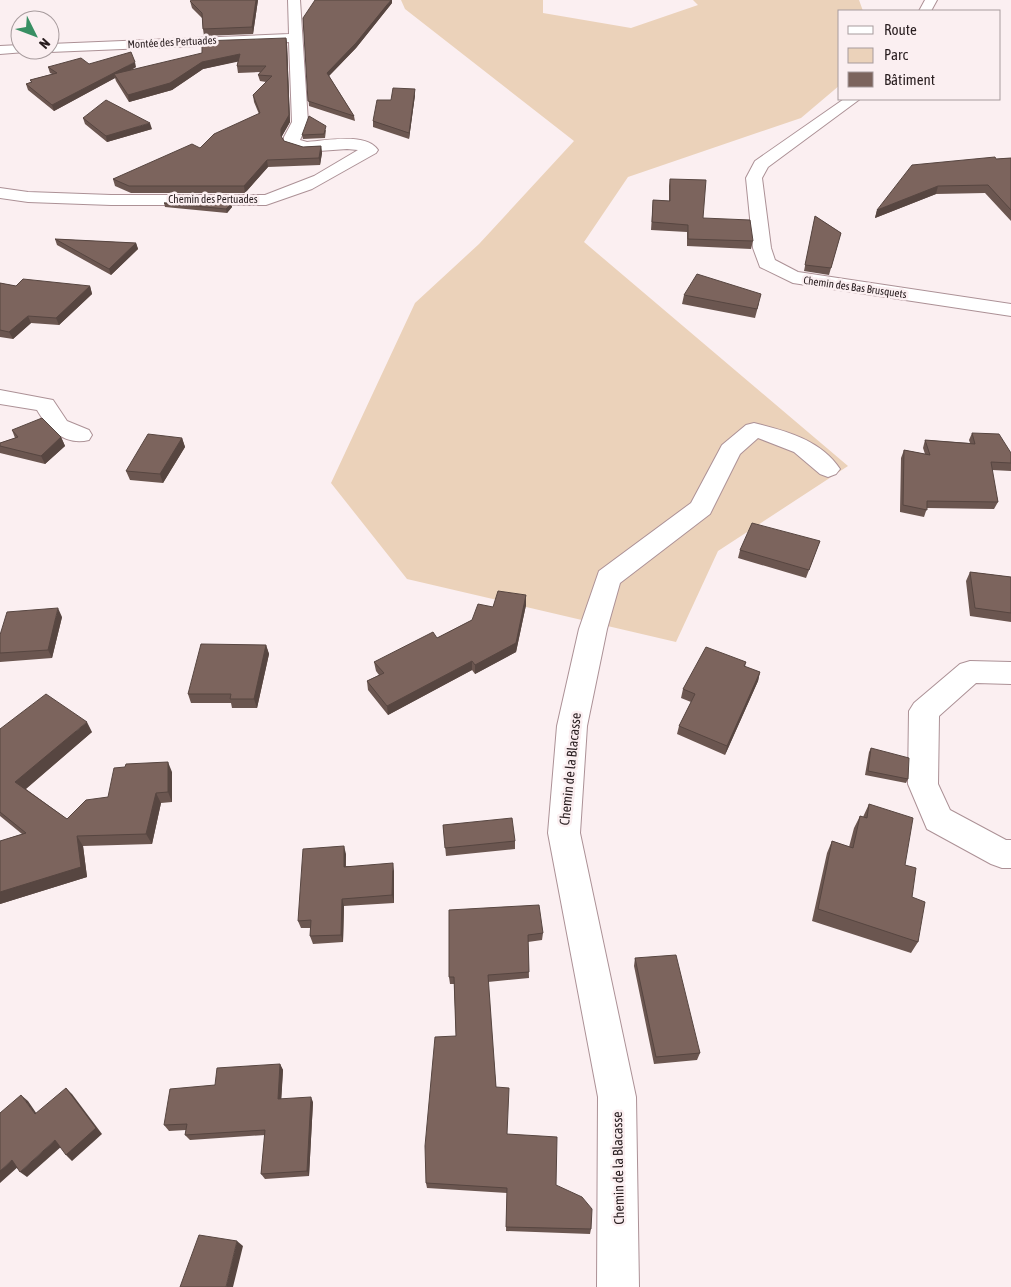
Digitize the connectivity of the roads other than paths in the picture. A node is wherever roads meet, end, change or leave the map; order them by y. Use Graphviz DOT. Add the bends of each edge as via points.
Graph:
graph roads {
  1 [pos="294,0"];
  2 [pos="294,38"];
  3 [pos="60,48"];
  4 [pos="852,100"];
  5 [pos="0,193"];
  6 [pos="1011,310"];
  7 [pos="0,397"];
  8 [pos="81,435"];
  9 [pos="828,469"];
  10 [pos="1011,673"];
  11 [pos="1011,854"];
  12 [pos="618,1287"];
  1 -- 2 [label="street, Chemin des Pertuades"];
  2 -- 3 [label="street, Montée des Pertuades"];
  2 -- 5 [label="street, Chemin des Pertuades" via="300,122 292,143 306,147 360,144 370,150 353,162 288,194 266,200 111,200"];
  4 -- 6 [label="street, Chemin des Bas Brusquets" via="761,164 754,178 762,248 767,263 793,277"];
  7 -- 8 [label="street" via="45,405 64,431"];
  9 -- 12 [label="street, Chemin de la Blacasse" via="811,451 798,444 754,430 730,450 701,508 608,578 593,629 572,726 564,834 617,1098"];
  10 -- 11 [label="street" via="970,672 924,711 923,784 938,819 1002,854"];
}
